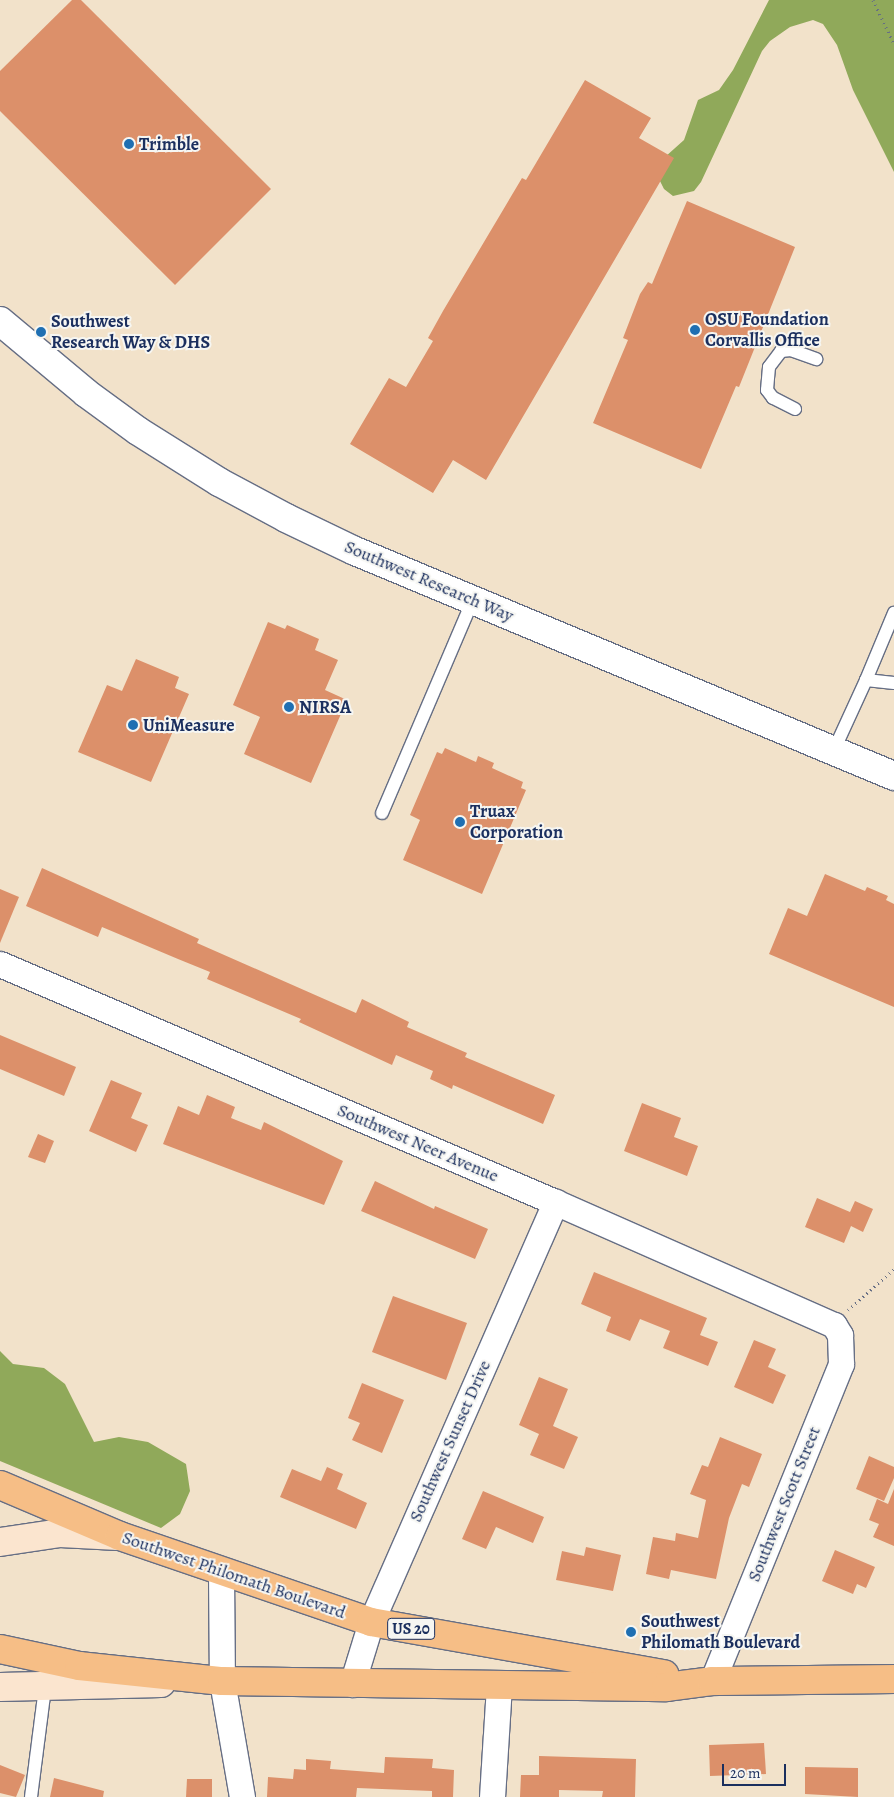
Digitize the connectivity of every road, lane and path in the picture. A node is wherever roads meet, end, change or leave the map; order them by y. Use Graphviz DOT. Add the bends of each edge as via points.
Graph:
graph roads {
  1 [pos="873,0"];
  2 [pos="894,44"];
  3 [pos="0,321"];
  4 [pos="816,359"];
  5 [pos="796,409"];
  6 [pos="474,600"];
  7 [pos="894,614"];
  8 [pos="866,680"];
  9 [pos="894,683"];
  10 [pos="834,750"];
  11 [pos="894,776"];
  12 [pos="382,814"];
  13 [pos="0,964"];
  14 [pos="556,1202"];
  15 [pos="894,1269"];
  16 [pos="834,1325"];
  17 [pos="0,1484"];
  18 [pos="120,1536"];
  19 [pos="0,1542"];
  20 [pos="222,1572"];
  21 [pos="371,1622"];
  22 [pos="0,1648"];
  23 [pos="894,1679"];
  24 [pos="222,1681"];
  25 [pos="712,1681"];
  26 [pos="352,1684"];
  27 [pos="0,1687"];
  28 [pos="45,1687"];
  29 [pos="499,1687"];
  30 [pos="31,1797"];
  31 [pos="242,1797"];
  32 [pos="492,1797"];
  1 -- 2 [label="path"];
  3 -- 6 [label="street, Southwest Research Way" via="99,403 219,482 355,551"];
  4 -- 5 [label="lane" via="791,350 781,351 768,367 767,390 773,398"];
  6 -- 10 [label="street, Southwest Research Way"];
  6 -- 12 [label="lane"];
  7 -- 8 [label="lane"];
  8 -- 9 [label="lane"];
  8 -- 10 [label="lane"];
  10 -- 11 [label="street, Southwest Research Way"];
  13 -- 14 [label="street, Southwest Neer Avenue"];
  14 -- 16 [label="street, Southwest Neer Avenue"];
  14 -- 21 [label="street, Southwest Sunset Drive"];
  15 -- 16 [label="path"];
  16 -- 25 [label="street, Southwest Scott Street" via="840,1335 841,1364"];
  17 -- 18 [label="highway, Southwest Philomath Boulevard / US 20"];
  18 -- 19 [label="main road" via="60,1533"];
  18 -- 20 [label="highway, Southwest Philomath Boulevard / US 20"];
  20 -- 21 [label="highway, Southwest Philomath Boulevard / US 20"];
  20 -- 24 [label="street"];
  21 -- 25 [label="highway, Southwest Philomath Boulevard / US 20"];
  21 -- 26 [label="street, Southwest Sunset Drive"];
  22 -- 24 [label="highway, Southwest Philomath Boulevard / US 20" via="79,1666"];
  23 -- 25 [label="highway, Southwest Philomath Boulevard / US 20"];
  24 -- 26 [label="highway, Southwest Philomath Boulevard / US 20"];
  24 -- 28 [label="main road"];
  24 -- 31 [label="street"];
  25 -- 29 [label="highway, Southwest Philomath Boulevard / US 20" via="666,1687"];
  26 -- 29 [label="highway, Southwest Philomath Boulevard / US 20"];
  27 -- 28 [label="main road"];
  28 -- 30 [label="lane"];
  29 -- 32 [label="street"];
}
